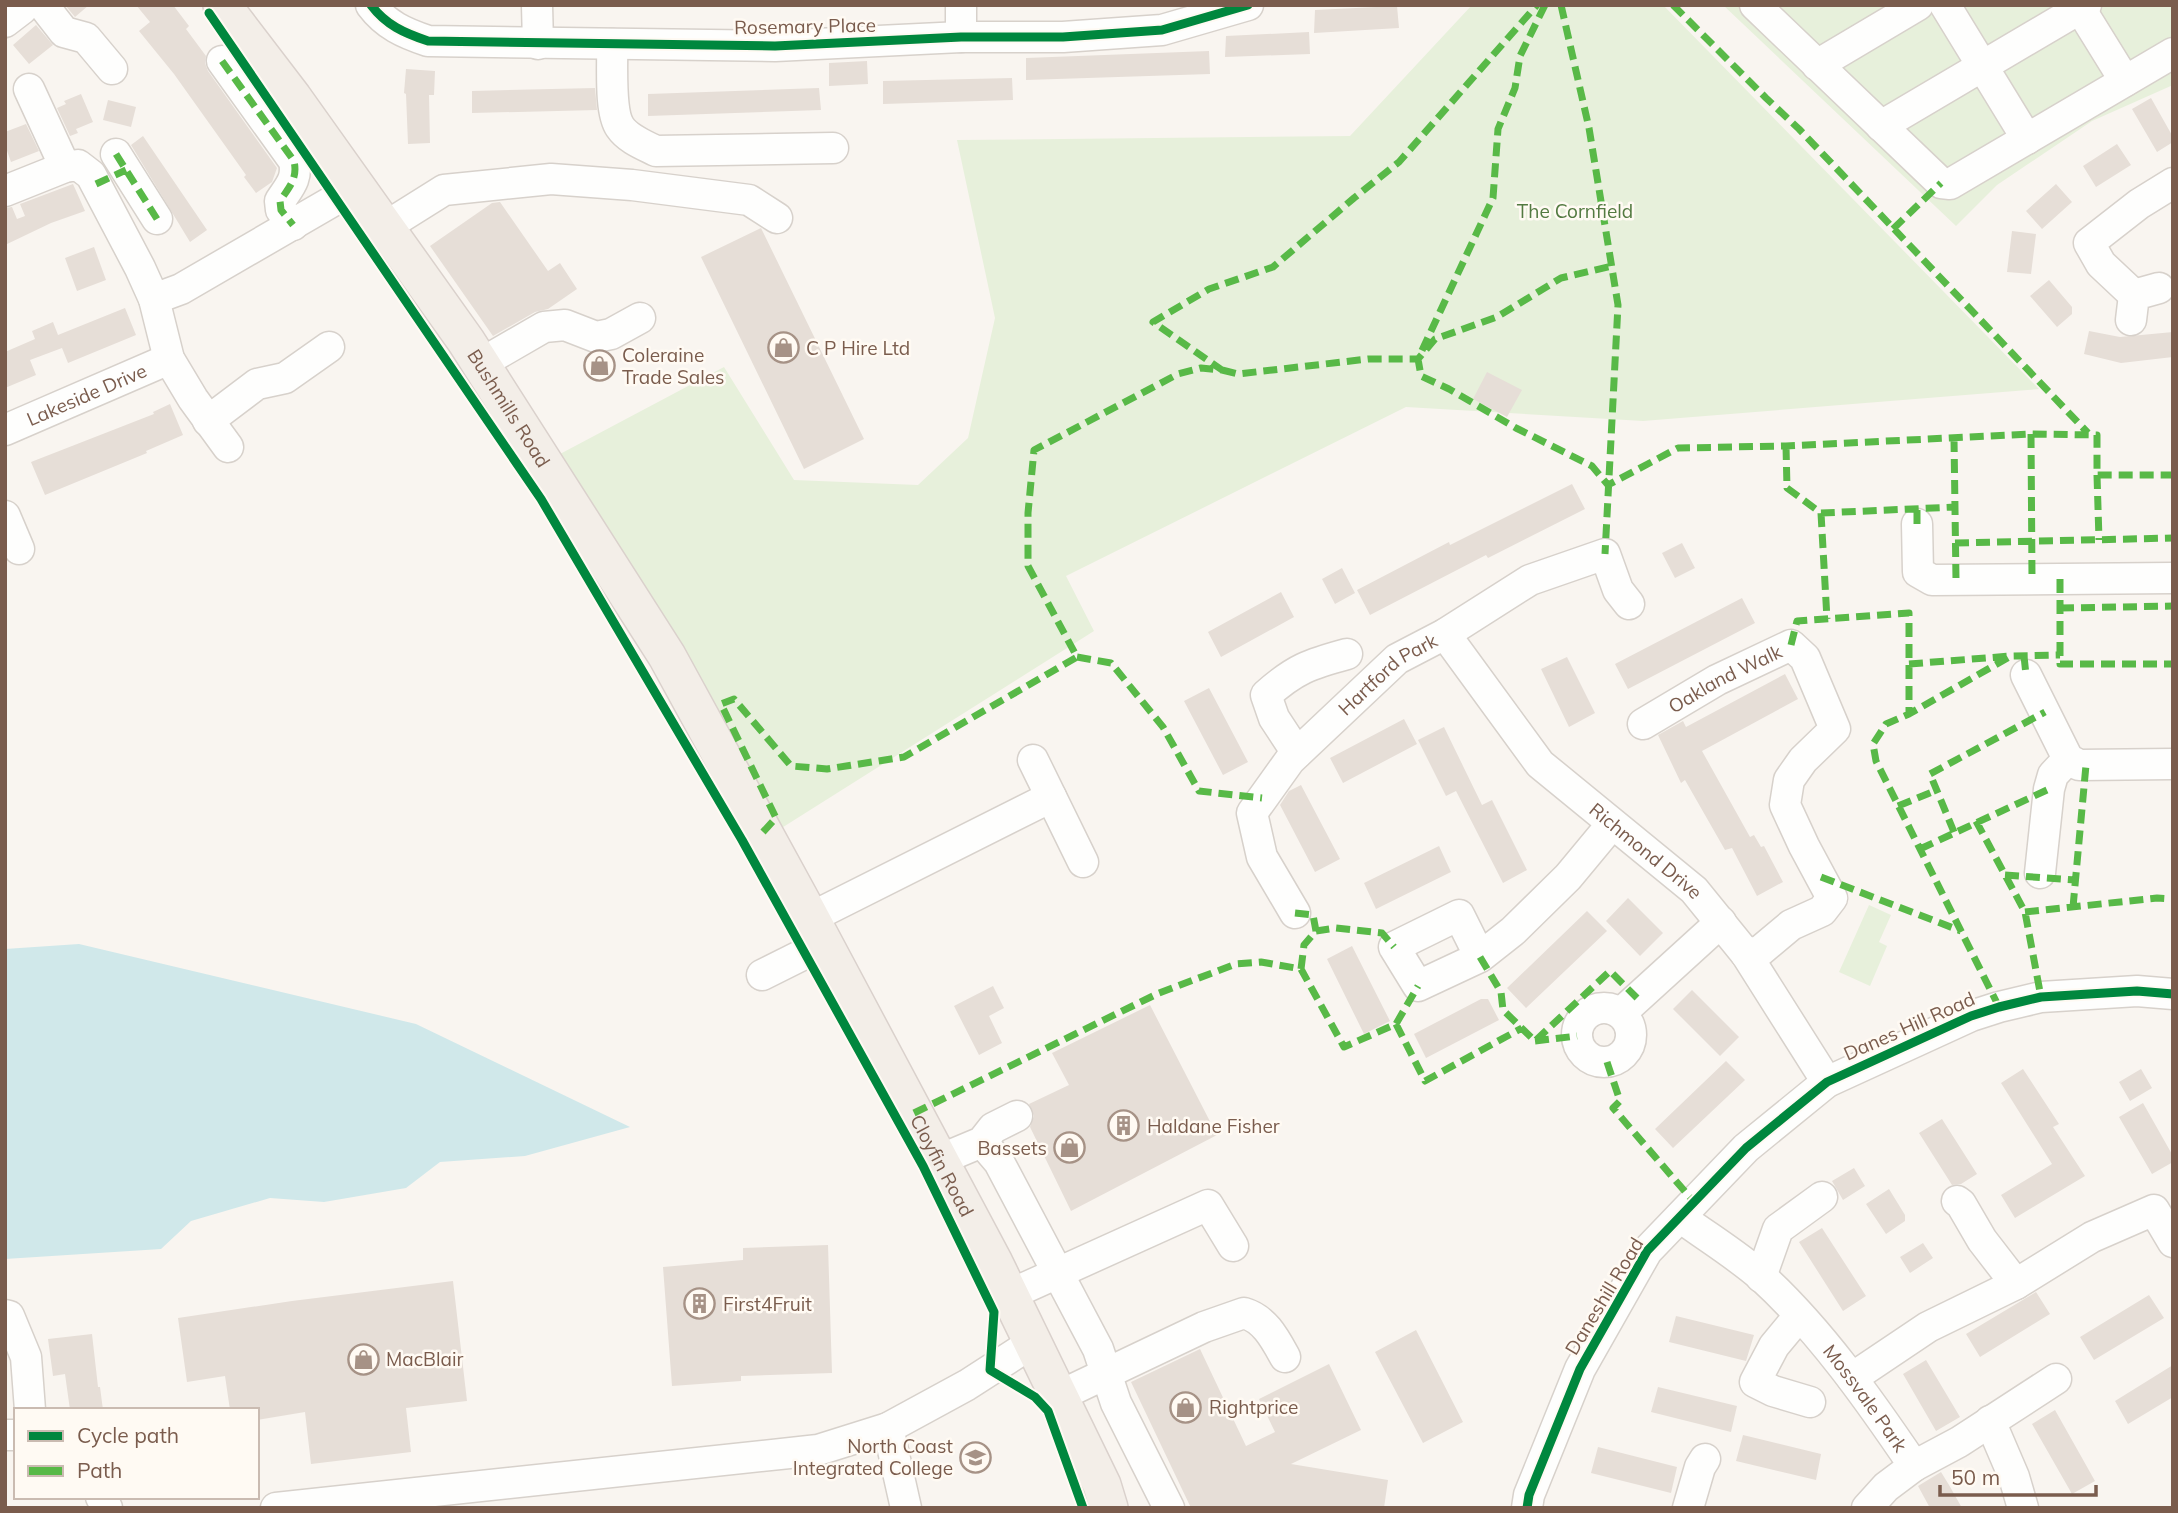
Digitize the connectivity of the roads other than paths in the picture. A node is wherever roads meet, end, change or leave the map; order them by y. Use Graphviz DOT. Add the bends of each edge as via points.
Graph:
graph roads {
  1 [pos="19,5"];
  2 [pos="43,5"];
  3 [pos="222,5"];
  4 [pos="371,5"];
  5 [pos="537,5"];
  6 [pos="961,5"];
  7 [pos="1248,5"];
  8 [pos="1755,5"];
  9 [pos="1945,5"];
  10 [pos="2082,6"];
  11 [pos="1910,7"];
  12 [pos="5,22"];
  13 [pos="961,37"];
  14 [pos="538,44"];
  15 [pos="612,44"];
  16 [pos="2173,53"];
  17 [pos="222,61"];
  18 [pos="1817,65"];
  19 [pos="1983,66"];
  20 [pos="112,69"];
  21 [pos="2125,81"];
  22 [pos="26,86"];
  23 [pos="1881,126"];
  24 [pos="2027,139"];
  25 [pos="833,148"];
  26 [pos="65,167"];
  27 [pos="2173,183"];
  28 [pos="96,184"];
  29 [pos="357,187"];
  30 [pos="5,191"];
  31 [pos="777,218"];
  32 [pos="158,219"];
  33 [pos="293,225"];
  34 [pos="385,227"];
  35 [pos="154,299"];
  36 [pos="2141,301"];
  37 [pos="640,318"];
  38 [pos="329,347"];
  39 [pos="169,359"];
  40 [pos="480,365"];
  41 [pos="208,421"];
  42 [pos="5,430"];
  43 [pos="228,447"];
  44 [pos="5,516"];
  45 [pos="1917,524"];
  46 [pos="19,549"];
  47 [pos="2173,578"];
  48 [pos="1629,604"];
  49 [pos="1445,634"];
  50 [pos="1347,654"];
  51 [pos="2026,675"];
  52 [pos="1643,724"];
  53 [pos="1297,753"];
  54 [pos="2068,759"];
  55 [pos="1033,760"];
  56 [pos="2173,764"];
  57 [pos="1051,797"];
  58 [pos="1612,824"];
  59 [pos="763,832"];
  60 [pos="1083,862"];
  61 [pos="2040,873"];
  62 [pos="1295,913"];
  63 [pos="1721,922"];
  64 [pos="817,931"];
  65 [pos="1746,954"];
  66 [pos="1480,957"];
  67 [pos="762,975"];
  68 [pos="2173,994"];
  69 [pos="1621,1013"];
  70 [pos="1827,1082"];
  71 [pos="1017,1116"];
  72 [pos="982,1142"];
  73 [pos="939,1160"];
  74 [pos="1822,1197"];
  75 [pos="1957,1201"];
  76 [pos="1679,1217"];
  77 [pos="2173,1242"];
  78 [pos="1233,1246"];
  79 [pos="1058,1272"];
  80 [pos="1761,1277"];
  81 [pos="2015,1284"];
  82 [pos="1009,1295"];
  83 [pos="5,1315"];
  84 [pos="1799,1317"];
  85 [pos="1032,1343"];
  86 [pos="1285,1357"];
  87 [pos="1106,1374"];
  88 [pos="1852,1378"];
  89 [pos="2056,1380"];
  90 [pos="1059,1396"];
  91 [pos="1810,1402"];
  92 [pos="30,1408"];
  93 [pos="1990,1421"];
  94 [pos="888,1427"];
  95 [pos="1705,1459"];
  96 [pos="1914,1466"];
  97 [pos="276,1508"];
  98 [pos="906,1508"];
  99 [pos="1109,1508"];
  100 [pos="1169,1508"];
  101 [pos="1527,1508"];
  102 [pos="1688,1508"];
  103 [pos="1867,1508"];
  104 [pos="2023,1508"];
  1 -- 12 [label="street" via="22,9"];
  2 -- 20 [label="street" via="64,32 86,38"];
  3 -- 29 [label="main road, Bushmills Road"];
  4 -- 14 [label="street, Rosemary Place" via="400,32 428,41"];
  5 -- 14 [label="street"];
  6 -- 13 [label="street"];
  7 -- 13 [label="street, Rosemary Place" via="1162,30 1063,37"];
  8 -- 18 [label="street"];
  9 -- 19 [label="street"];
  10 -- 19 [label="street"];
  10 -- 21 [label="street"];
  11 -- 18 [label="street"];
  13 -- 15 [label="street, Rosemary Place" via="775,46"];
  14 -- 15 [label="street, Rosemary Place"];
  15 -- 25 [label="street" via="615,111 619,126 636,142 656,151"];
  16 -- 21 [label="street"];
  17 -- 33 [label="street" via="294,161 294,182 280,201 281,211"];
  18 -- 23 [label="street"];
  19 -- 23 [label="street"];
  19 -- 24 [label="street"];
  21 -- 24 [label="street"];
  22 -- 26 [label="street"];
  23 -- 24 [label="street" via="1941,183 1950,184"];
  26 -- 28 [label="street" via="78,165"];
  26 -- 30 [label="street"];
  27 -- 36 [label="street" via="2079,252 2101,264"];
  28 -- 32 [label="street" via="121,162"];
  28 -- 35 [label="street, Lakeside Drive"];
  29 -- 33 [label="street"];
  29 -- 34 [label="main road, Bushmills Road"];
  31 -- 34 [label="street" via="749,200 551,179 444,190"];
  33 -- 35 [label="street" via="181,289"];
  34 -- 40 [label="main road, Bushmills Road"];
  35 -- 39 [label="street, Lakeside Drive"];
  37 -- 40 [label="street" via="596,337 565,325 544,327"];
  38 -- 41 [label="street" via="285,378 257,384"];
  39 -- 41 [label="street, Lakeside Drive"];
  39 -- 42 [label="street, Lakeside Drive"];
  40 -- 59 [label="main road, Bushmills Road" via="667,656"];
  41 -- 43 [label="street, Lakeside Drive"];
  44 -- 46 [label="street"];
  45 -- 47 [label="street" via="1918,572 1932,580"];
  48 -- 49 [label="street, Hartford Park" via="1618,590 1605,554 1530,580"];
  49 -- 53 [label="street, Hartford Park" via="1397,659"];
  49 -- 58 [label="street, Richmond Drive" via="1540,764"];
  50 -- 53 [label="street" via="1312,663 1266,695 1274,718"];
  51 -- 54 [label="street"];
  52 -- 65 [label="street, Oakland Walk" via="1717,680 1791,646 1805,658 1835,729 1803,760 1790,780 1785,805 1832,898 1822,911 1791,925 1759,951"];
  53 -- 62 [label="street, Hartford Park" via="1252,813 1262,857"];
  54 -- 56 [label="street" via="2079,765"];
  54 -- 61 [label="street" via="2053,775 2049,789"];
  55 -- 57 [label="street"];
  57 -- 60 [label="street"];
  57 -- 64 [label="street"];
  58 -- 63 [label="street, Richmond Drive" via="1695,890"];
  58 -- 66 [label="street" via="1568,877"];
  59 -- 64 [label="main road, Cloyfin Road"];
  63 -- 65 [label="street, Richmond Drive"];
  63 -- 69 [label="street"];
  64 -- 67 [label="street"];
  64 -- 73 [label="main road, Cloyfin Road"];
  65 -- 70 [label="street, Richmond Drive"];
  68 -- 70 [label="street, Danes Hill Road" via="2137,991 2020,1002 1971,1016"];
  70 -- 76 [label="street, Daneshill Road" via="1746,1148"];
  71 -- 72 [label="street" via="993,1128"];
  72 -- 73 [label="street"];
  72 -- 79 [label="street" via="999,1162"];
  73 -- 82 [label="main road, Cloyfin Road"];
  74 -- 80 [label="street" via="1779,1229"];
  75 -- 81 [label="street"];
  76 -- 80 [label="street, Mossvale Park"];
  76 -- 101 [label="street, Daneshill Road" via="1647,1251 1580,1369"];
  77 -- 81 [label="street" via="2154,1210 2092,1237"];
  78 -- 79 [label="street" via="1208,1205"];
  79 -- 82 [label="street"];
  79 -- 87 [label="street"];
  80 -- 84 [label="street, Mossvale Park"];
  81 -- 88 [label="street" via="1928,1326"];
  82 -- 85 [label="main road, Cloyfin Road"];
  83 -- 92 [label="street" via="26,1357"];
  84 -- 88 [label="street, Mossvale Park"];
  84 -- 91 [label="street" via="1774,1346 1755,1382"];
  85 -- 90 [label="main road, Cloyfin Road"];
  85 -- 94 [label="street" via="967,1385"];
  86 -- 87 [label="street" via="1266,1327 1244,1313"];
  87 -- 90 [label="street"];
  87 -- 100 [label="street"];
  88 -- 96 [label="street, Mossvale Park"];
  89 -- 93 [label="street"];
  90 -- 99 [label="main road, Cloyfin Road"];
  93 -- 96 [label="street"];
  93 -- 104 [label="street"];
  94 -- 97 [label="street" via="818,1450"];
  94 -- 98 [label="street"];
  95 -- 102 [label="street"];
  96 -- 103 [label="street, Mossvale Park"];
}
